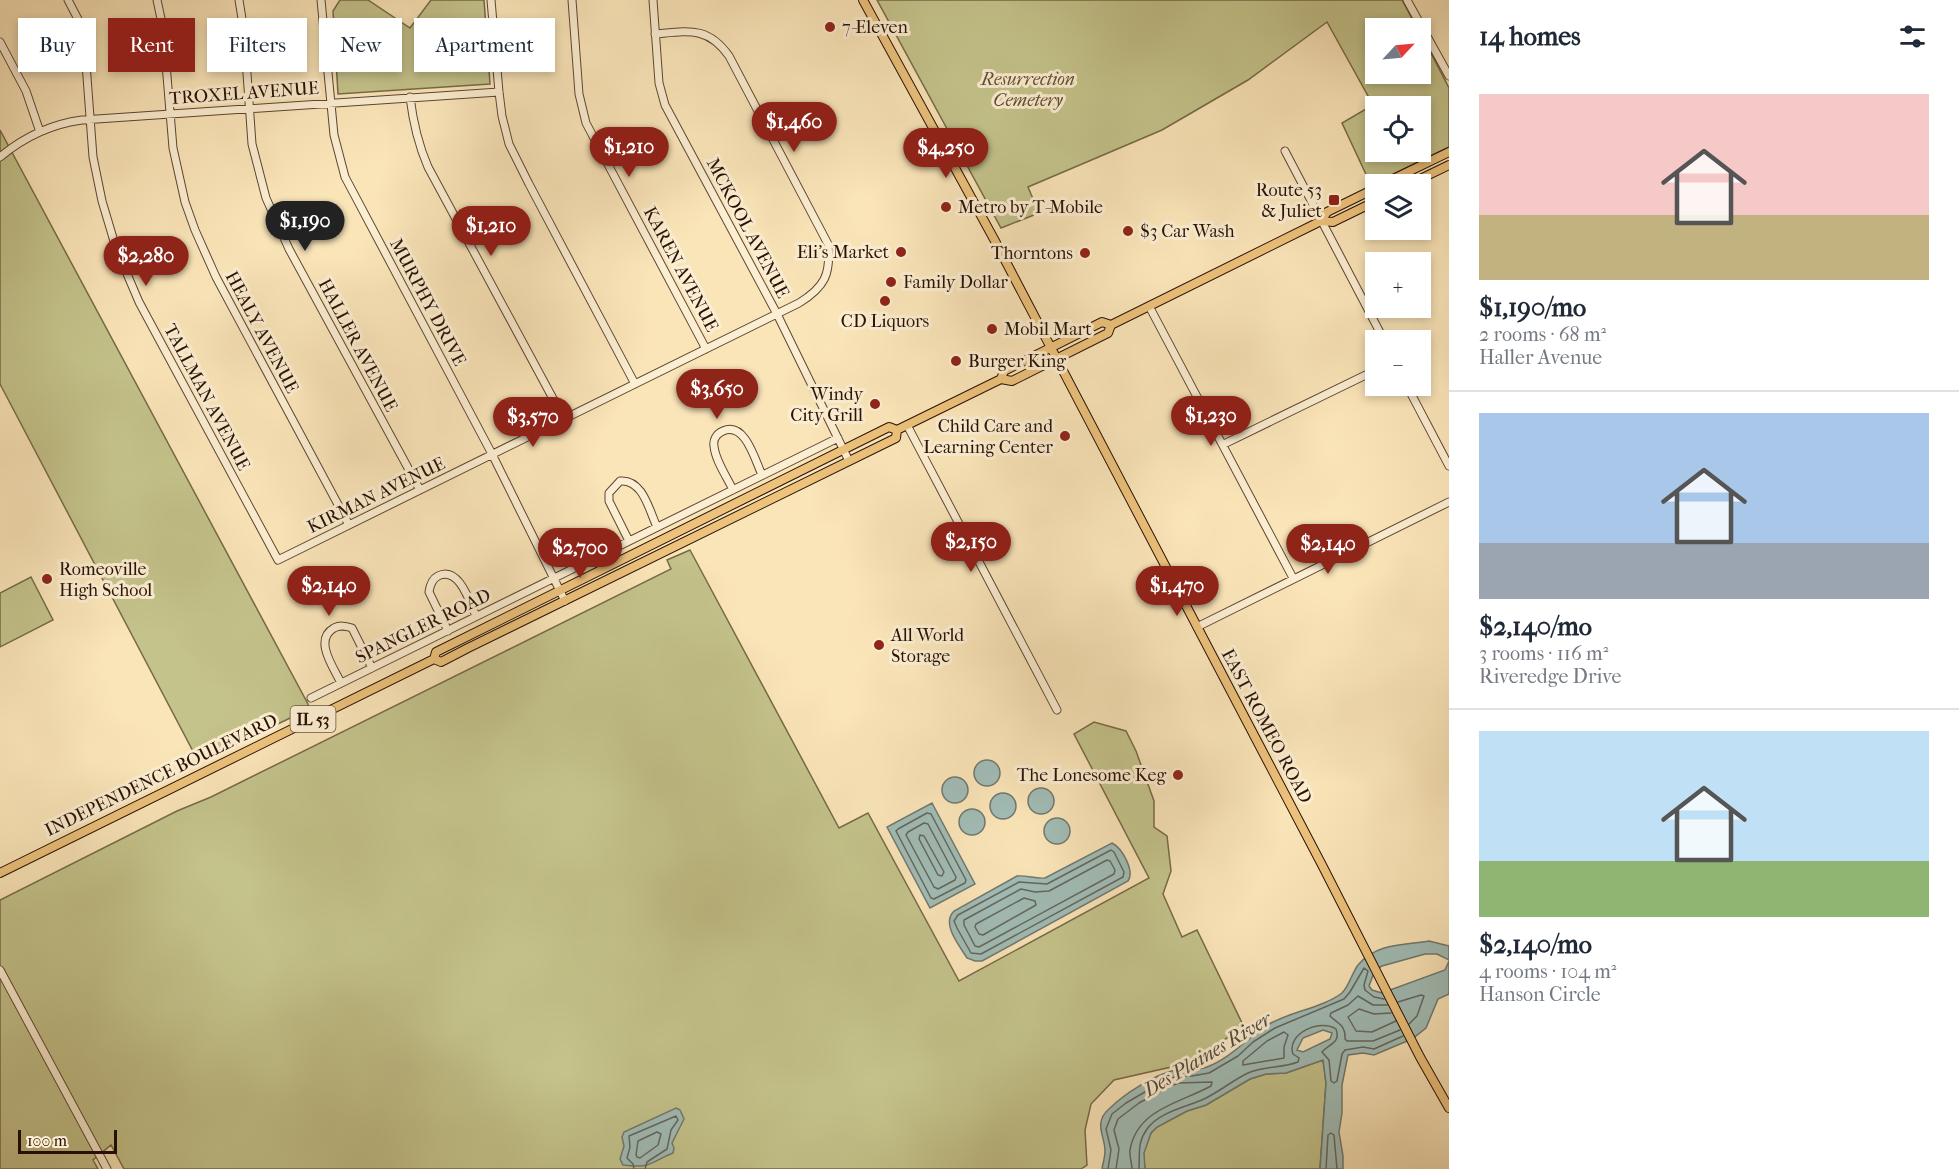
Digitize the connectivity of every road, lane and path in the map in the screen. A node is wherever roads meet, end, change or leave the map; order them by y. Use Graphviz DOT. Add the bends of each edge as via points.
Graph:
graph roads {
  1 [pos="68,0"];
  2 [pos="157,0"];
  3 [pos="239,0"];
  4 [pos="321,0"];
  5 [pos="491,0"];
  6 [pos="572,0"];
  7 [pos="653,0"];
  8 [pos="863,0"];
  9 [pos="1407,0"];
  10 [pos="656,34"];
  11 [pos="0,42"];
  12 [pos="1449,76"];
  13 [pos="498,92"];
  14 [pos="410,97"];
  15 [pos="330,102"];
  16 [pos="249,108"];
  17 [pos="169,114"];
  18 [pos="90,119"];
  19 [pos="40,132"];
  20 [pos="1285,151"];
  21 [pos="1449,152"];
  22 [pos="0,157"];
  23 [pos="1449,165"];
  24 [pos="1404,174"];
  25 [pos="1431,174"];
  26 [pos="1365,193"];
  27 [pos="1365,206"];
  28 [pos="1321,221"];
  29 [pos="1149,306"];
  30 [pos="777,314"];
  31 [pos="1111,325"];
  32 [pos="1379,330"];
  33 [pos="1050,348"];
  34 [pos="706,349"];
  35 [pos="1056,359"];
  36 [pos="1365,375"];
  37 [pos="1001,379"];
  38 [pos="635,384"];
  39 [pos="1412,396"];
  40 [pos="564,419"];
  41 [pos="907,425"];
  42 [pos="897,430"];
  43 [pos="838,438"];
  44 [pos="1224,444"];
  45 [pos="844,450"];
  46 [pos="492,454"];
  47 [pos="849,460"];
  48 [pos="1449,466"];
  49 [pos="762,475"];
  50 [pos="420,490"];
  51 [pos="734,490"];
  52 [pos="1449,502"];
  53 [pos="349,525"];
  54 [pos="657,527"];
  55 [pos="629,541"];
  56 [pos="278,560"];
  57 [pos="553,578"];
  58 [pos="1293,578"];
  59 [pos="559,590"];
  60 [pos="565,601"];
  61 [pos="476,616"];
  62 [pos="1197,627"];
  63 [pos="448,631"];
  64 [pos="434,659"];
  65 [pos="372,668"];
  66 [pos="341,683"];
  67 [pos="311,698"];
  68 [pos="1057,710"];
  69 [pos="0,873"];
  70 [pos="0,970"];
  71 [pos="1449,1108"];
  72 [pos="107,1169"];
  1 -- 18 [label="street, TALLMAN AVENUE" via="84,37"];
  2 -- 17 [label="street, HEALY AVENUE" via="163,28"];
  3 -- 16 [label="street, HALLER AVENUE"];
  4 -- 15 [label="street, MURPHY DRIVE"];
  5 -- 13 [label="street"];
  6 -- 34 [label="street, KAREN AVENUE" via="579,94 586,123"];
  7 -- 10 [label="street, MCKOOL AVENUE"];
  8 -- 33 [label="main road, EAST ROMEO ROAD"];
  9 -- 12 [label="street"];
  10 -- 30 [label="street, MCKOOL AVENUE" via="659,83 665,105"];
  10 -- 30 [label="street, KIRMAN AVENUE" via="697,32 710,36 723,48 828,244 830,263 823,282 811,296"];
  11 -- 19 [label="street" via="26,91"];
  13 -- 14 [label="street, TROXEL AVENUE"];
  13 -- 38 [label="street" via="507,136 520,168"];
  14 -- 15 [label="street, TROXEL AVENUE"];
  14 -- 40 [label="street" via="418,144 428,167"];
  15 -- 16 [label="street, TROXEL AVENUE"];
  15 -- 46 [label="street, MURPHY DRIVE" via="338,153 351,191"];
  16 -- 17 [label="street, TROXEL AVENUE"];
  16 -- 50 [label="street, HALLER AVENUE" via="256,162 276,223"];
  17 -- 18 [label="street, TROXEL AVENUE"];
  17 -- 53 [label="street, HEALY AVENUE" via="180,186 199,242"];
  18 -- 19 [label="street, TROXEL AVENUE"];
  18 -- 56 [label="street, TALLMAN AVENUE" via="102,201 139,302"];
  19 -- 22 [label="street, TROXEL AVENUE"];
  20 -- 28 [label="street"];
  21 -- 24 [label="main road"];
  23 -- 25 [label="main road"];
  26 -- 28 [label="main road, INDEPENDENCE BOULEVARD / IL 53" via="1327,212"];
  27 -- 28 [label="main road, INDEPENDENCE BOULEVARD / IL 53" via="1333,222"];
  28 -- 29 [label="main road, INDEPENDENCE BOULEVARD / IL 53"];
  28 -- 32 [label="street"];
  29 -- 31 [label="main road, INDEPENDENCE BOULEVARD / IL 53"];
  29 -- 44 [label="street"];
  30 -- 34 [label="street, KIRMAN AVENUE"];
  30 -- 43 [label="street, MCKOOL AVENUE"];
  31 -- 33 [label="main road, INDEPENDENCE BOULEVARD / IL 53" via="1102,322"];
  31 -- 35 [label="main road, INDEPENDENCE BOULEVARD / IL 53" via="1108,333"];
  33 -- 35 [label="main road, EAST ROMEO ROAD"];
  33 -- 37 [label="main road, INDEPENDENCE BOULEVARD / IL 53" via="1004,371"];
  34 -- 38 [label="street, KIRMAN AVENUE"];
  35 -- 37 [label="main road, INDEPENDENCE BOULEVARD / IL 53" via="1012,381"];
  35 -- 62 [label="main road, EAST ROMEO ROAD"];
  36 -- 44 [label="street"];
  37 -- 41 [label="main road, INDEPENDENCE BOULEVARD / IL 53"];
  38 -- 40 [label="street, KIRMAN AVENUE"];
  39 -- 48 [label="street"];
  40 -- 46 [label="street, KIRMAN AVENUE"];
  41 -- 42 [label="main road, INDEPENDENCE BOULEVARD / IL 53"];
  41 -- 68 [label="street"];
  42 -- 45 [label="main road, INDEPENDENCE BOULEVARD / IL 53" via="889,427"];
  42 -- 47 [label="main road, INDEPENDENCE BOULEVARD / IL 53" via="896,438"];
  43 -- 45 [label="street, MCKOOL AVENUE"];
  43 -- 49 [label="street, SPANGLER ROAD"];
  44 -- 58 [label="street"];
  45 -- 47 [label="street, MCKOOL AVENUE"];
  45 -- 59 [label="main road, INDEPENDENCE BOULEVARD / IL 53"];
  46 -- 50 [label="street, KIRMAN AVENUE"];
  46 -- 57 [label="street, MURPHY DRIVE"];
  47 -- 60 [label="main road, INDEPENDENCE BOULEVARD / IL 53"];
  49 -- 51 [label="street, SPANGLER ROAD"];
  49 -- 51 [label="street" via="743,436 728,429 718,433 714,449"];
  50 -- 53 [label="street, KIRMAN AVENUE"];
  51 -- 54 [label="street, SPANGLER ROAD"];
  52 -- 58 [label="street"];
  53 -- 56 [label="street, KIRMAN AVENUE"];
  54 -- 55 [label="street, SPANGLER ROAD"];
  54 -- 55 [label="street" via="639,488 627,480 620,481 609,493 609,501"];
  55 -- 57 [label="street, SPANGLER ROAD"];
  57 -- 59 [label="street, MURPHY DRIVE"];
  57 -- 61 [label="street, SPANGLER ROAD"];
  58 -- 62 [label="street"];
  59 -- 60 [label="street, MURPHY DRIVE"];
  59 -- 64 [label="main road, INDEPENDENCE BOULEVARD / IL 53" via="436,652"];
  60 -- 64 [label="main road, INDEPENDENCE BOULEVARD / IL 53" via="441,662"];
  61 -- 63 [label="street, SPANGLER ROAD"];
  61 -- 63 [label="street" via="457,579 446,574 439,576 432,581 429,592"];
  62 -- 71 [label="main road, EAST ROMEO ROAD"];
  63 -- 65 [label="street, SPANGLER ROAD"];
  64 -- 69 [label="main road, INDEPENDENCE BOULEVARD / IL 53"];
  65 -- 66 [label="street, SPANGLER ROAD"];
  65 -- 66 [label="street" via="352,628 336,627 327,634 325,647"];
  66 -- 67 [label="street, SPANGLER ROAD"];
  70 -- 72 [label="street"];
}
